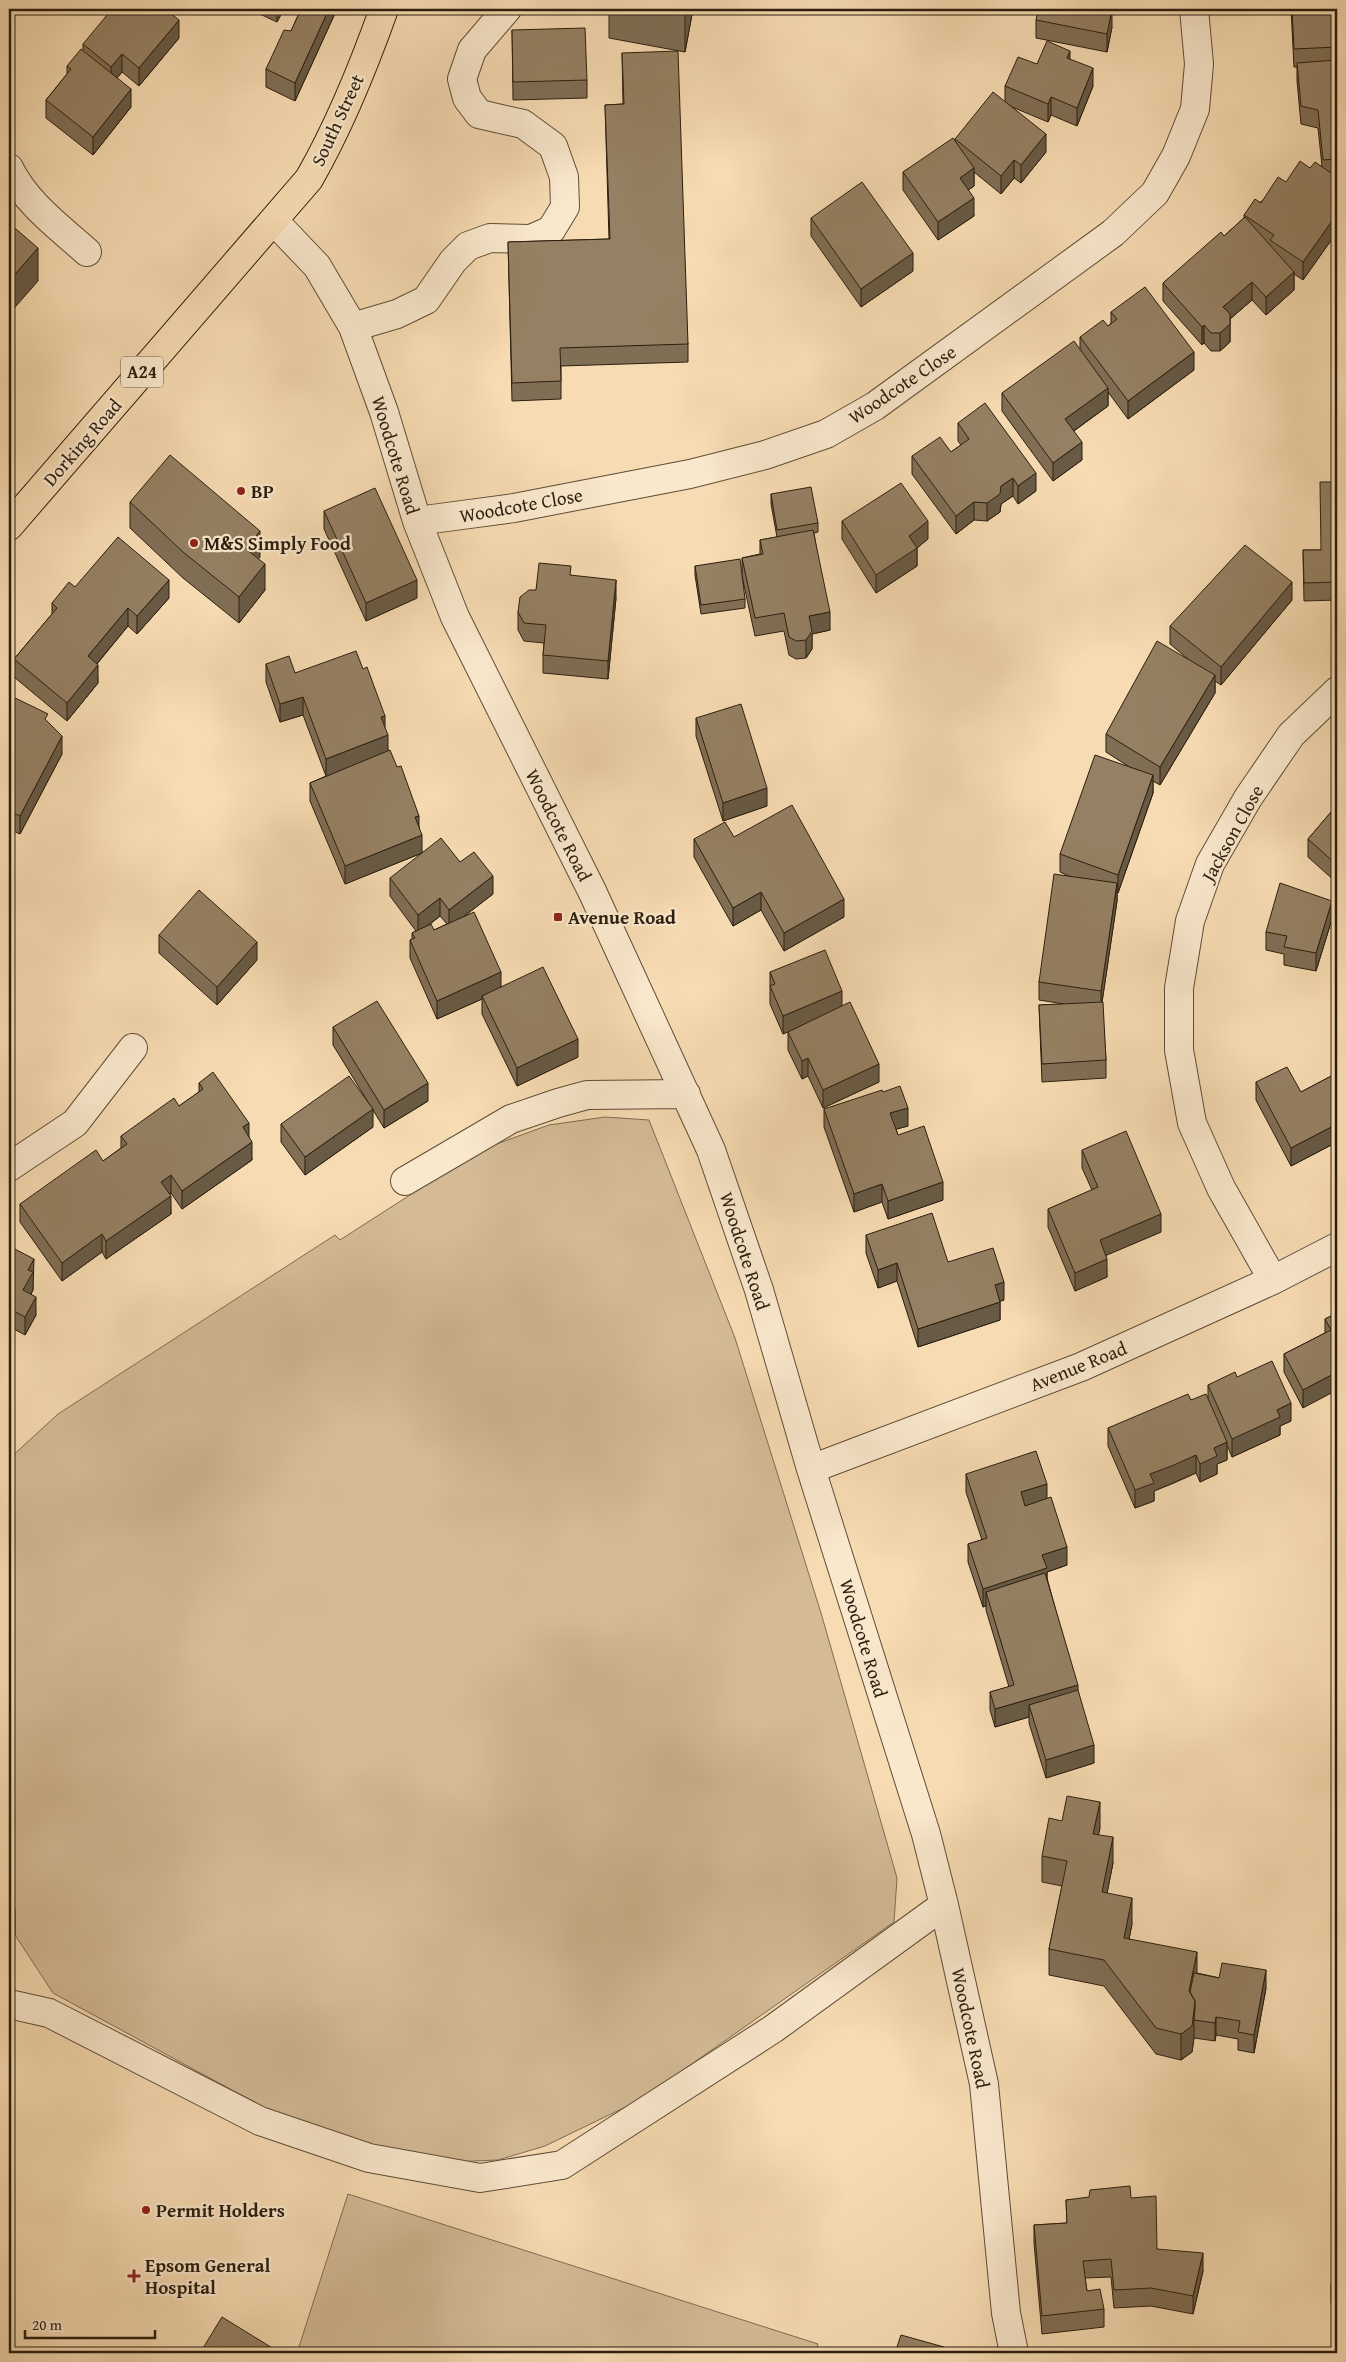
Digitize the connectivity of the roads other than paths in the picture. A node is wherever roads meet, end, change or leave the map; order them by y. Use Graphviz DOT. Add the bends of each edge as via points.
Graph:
graph roads {
  1 [pos="384,9"];
  2 [pos="507,9"];
  3 [pos="1194,9"];
  4 [pos="9,168"];
  5 [pos="274,221"];
  6 [pos="87,252"];
  7 [pos="353,326"];
  8 [pos="417,521"];
  9 [pos="9,526"];
  10 [pos="1337,690"];
  11 [pos="133,1048"];
  12 [pos="686,1094"];
  13 [pos="9,1167"];
  14 [pos="405,1180"];
  15 [pos="1337,1247"];
  16 [pos="1273,1280"];
  17 [pos="811,1468"];
  18 [pos="944,1905"];
  19 [pos="9,2004"];
  20 [pos="1014,2353"];
  1 -- 5 [label="highway, South Street / A24" via="330,142 308,179"];
  2 -- 7 [label="street" via="472,50 462,79 467,98 479,114 523,124 553,146 564,177 565,207 552,230 531,239 490,238 468,246 453,261 426,300 397,314"];
  3 -- 8 [label="street, Woodcote Close" via="1199,64 1195,109 1176,156 1155,193 1113,233 875,406 826,434 765,455 690,474 514,508"];
  4 -- 6 [label="street" via="29,198"];
  5 -- 7 [label="street, Woodcote Road" via="317,266"];
  5 -- 9 [label="highway, Dorking Road / A24"];
  7 -- 8 [label="street, Woodcote Road" via="384,412"];
  8 -- 12 [label="street, Woodcote Road" via="455,617 592,891"];
  10 -- 16 [label="street, Jackson Close" via="1291,735 1248,798 1210,864 1190,921 1179,988 1179,1050 1192,1123 1221,1188"];
  11 -- 13 [label="street" via="75,1123"];
  12 -- 14 [label="street" via="587,1095 558,1103 510,1118"];
  12 -- 17 [label="street, Woodcote Road" via="711,1150 759,1290"];
  15 -- 16 [label="street, Avenue Road"];
  16 -- 17 [label="street, Avenue Road" via="1081,1367"];
  17 -- 18 [label="street, Woodcote Road" via="926,1834"];
  18 -- 19 [label="street" via="773,2029 562,2165 480,2178 369,2158 260,2122 49,2012"];
  18 -- 20 [label="street, Woodcote Road" via="984,2084 1006,2313"];
}
